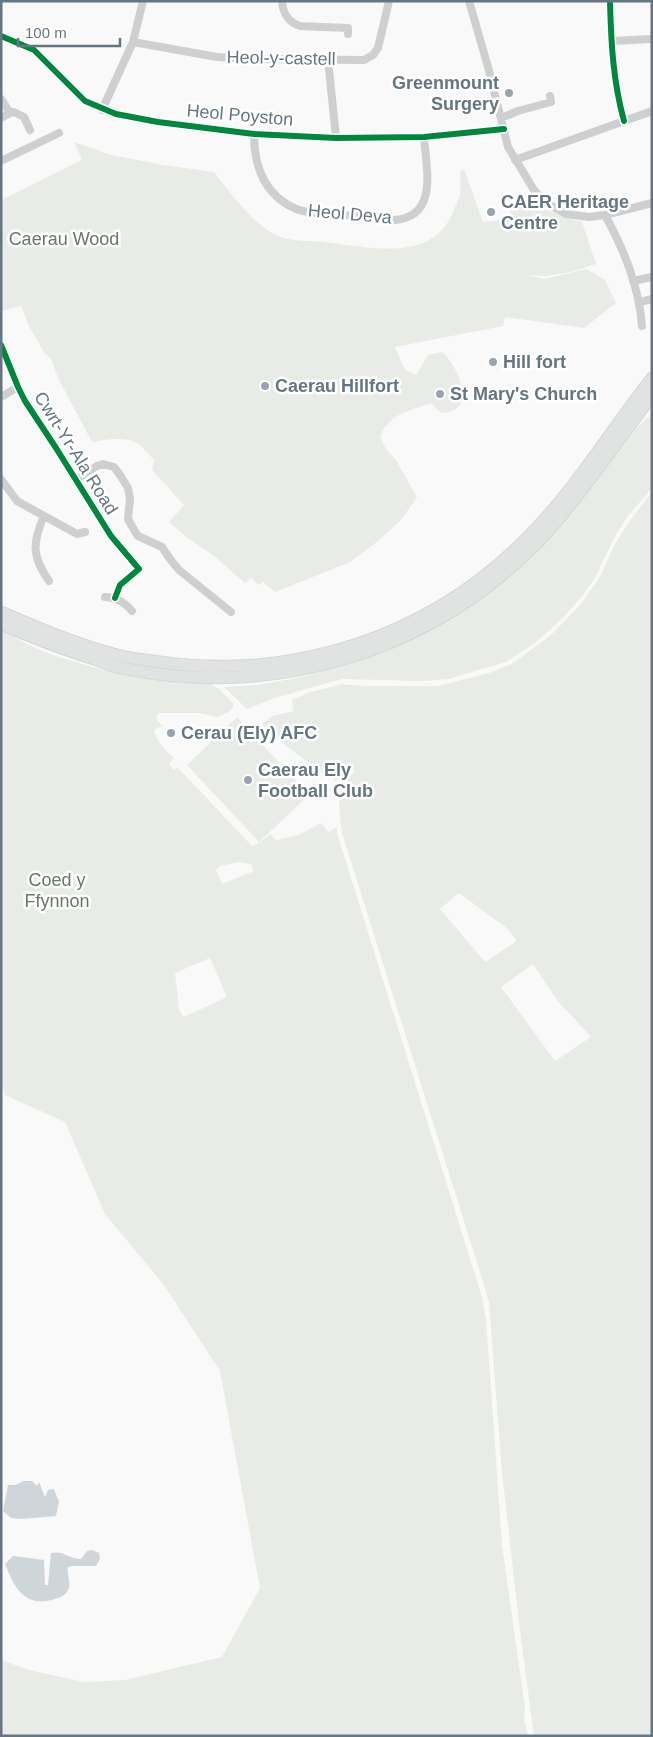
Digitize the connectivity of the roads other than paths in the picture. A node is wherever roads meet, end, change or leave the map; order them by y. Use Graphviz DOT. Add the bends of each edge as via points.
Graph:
graph roads {
  1 [pos="143,1"];
  2 [pos="282,1"];
  3 [pos="389,1"];
  4 [pos="469,1"];
  5 [pos="610,1"];
  6 [pos="348,34"];
  7 [pos="1,36"];
  8 [pos="652,39"];
  9 [pos="611,41"];
  10 [pos="133,42"];
  11 [pos="328,59"];
  12 [pos="550,96"];
  13 [pos="1,99"];
  14 [pos="102,110"];
  15 [pos="652,110"];
  16 [pos="10,113"];
  17 [pos="1,118"];
  18 [pos="501,118"];
  19 [pos="624,121"];
  20 [pos="30,130"];
  21 [pos="504,130"];
  22 [pos="59,133"];
  23 [pos="254,134"];
  24 [pos="424,137"];
  25 [pos="336,138"];
  26 [pos="515,160"];
  27 [pos="1,161"];
  28 [pos="652,203"];
  29 [pos="605,215"];
  30 [pos="652,277"];
  31 [pos="633,281"];
  32 [pos="652,299"];
  33 [pos="640,302"];
  34 [pos="642,326"];
  35 [pos="1,345"];
  36 [pos="652,378"];
  37 [pos="18,387"];
  38 [pos="652,394"];
  39 [pos="1,397"];
  40 [pos="1,479"];
  41 [pos="75,480"];
  42 [pos="44,516"];
  43 [pos="85,532"];
  44 [pos="50,567"];
  45 [pos="42,571"];
  46 [pos="48,581"];
  47 [pos="105,596"];
  48 [pos="115,598"];
  49 [pos="132,611"];
  50 [pos="1,612"];
  51 [pos="231,612"];
  52 [pos="1,624"];
  53 [pos="184,671"];
  54 [pos="242,672"];
  1 -- 10 [label="street"];
  2 -- 6 [label="street" via="284,13 294,24 348,28"];
  3 -- 11 [label="street, Heol-y-castell" via="378,48 373,55 364,60"];
  4 -- 18 [label="street"];
  5 -- 9 [label="street"];
  7 -- 14 [label="street, Heol Poyston" via="34,50 85,101"];
  8 -- 9 [label="street"];
  9 -- 19 [label="street" via="615,82"];
  10 -- 11 [label="street, Heol-y-castell" via="217,57"];
  10 -- 14 [label="street"];
  11 -- 25 [label="street"];
  12 -- 18 [label="street" via="551,102"];
  13 -- 16 [label="street"];
  14 -- 23 [label="street, Heol Poyston" via="158,122"];
  15 -- 19 [label="street"];
  16 -- 17 [label="street"];
  16 -- 20 [label="street" via="24,117"];
  18 -- 21 [label="street"];
  19 -- 26 [label="street"];
  21 -- 24 [label="street, Heol Poyston"];
  21 -- 26 [label="street"];
  22 -- 27 [label="street" via="49,141"];
  23 -- 24 [label="street, Heol Deva" via="260,174 285,203 311,212 395,220 412,215 427,196"];
  23 -- 25 [label="street, Heol Poyston"];
  24 -- 25 [label="street, Heol Poyston"];
  26 -- 29 [label="street" via="545,202 566,214"];
  28 -- 29 [label="street"];
  29 -- 31 [label="street"];
  30 -- 31 [label="street"];
  31 -- 33 [label="street"];
  32 -- 33 [label="street"];
  33 -- 34 [label="street"];
  35 -- 37 [label="street, Cwrt-Yr-Ala Road"];
  36 -- 54 [label="main road" via="564,496 528,537 468,588 411,622 351,647"];
  37 -- 39 [label="street"];
  37 -- 41 [label="street, Cwrt-Yr-Ala Road"];
  38 -- 54 [label="main road" via="612,451 537,544 502,576 448,614 386,645 320,666 282,674"];
  40 -- 42 [label="street" via="17,501"];
  41 -- 48 [label="street, Cwrt-Yr-Ala Road" via="111,536 139,569 120,585"];
  41 -- 51 [label="street" via="97,466 114,467 128,488 128,519 138,536 162,546 179,570 212,601"];
  42 -- 43 [label="street" via="77,534"];
  42 -- 45 [label="street" via="35,546"];
  44 -- 45 [label="street"];
  45 -- 46 [label="street"];
  47 -- 48 [label="street"];
  48 -- 49 [label="street"];
  50 -- 53 [label="main road" via="57,636 122,657"];
  52 -- 53 [label="main road" via="52,646 120,668"];
  53 -- 54 [label="main road"];
}
